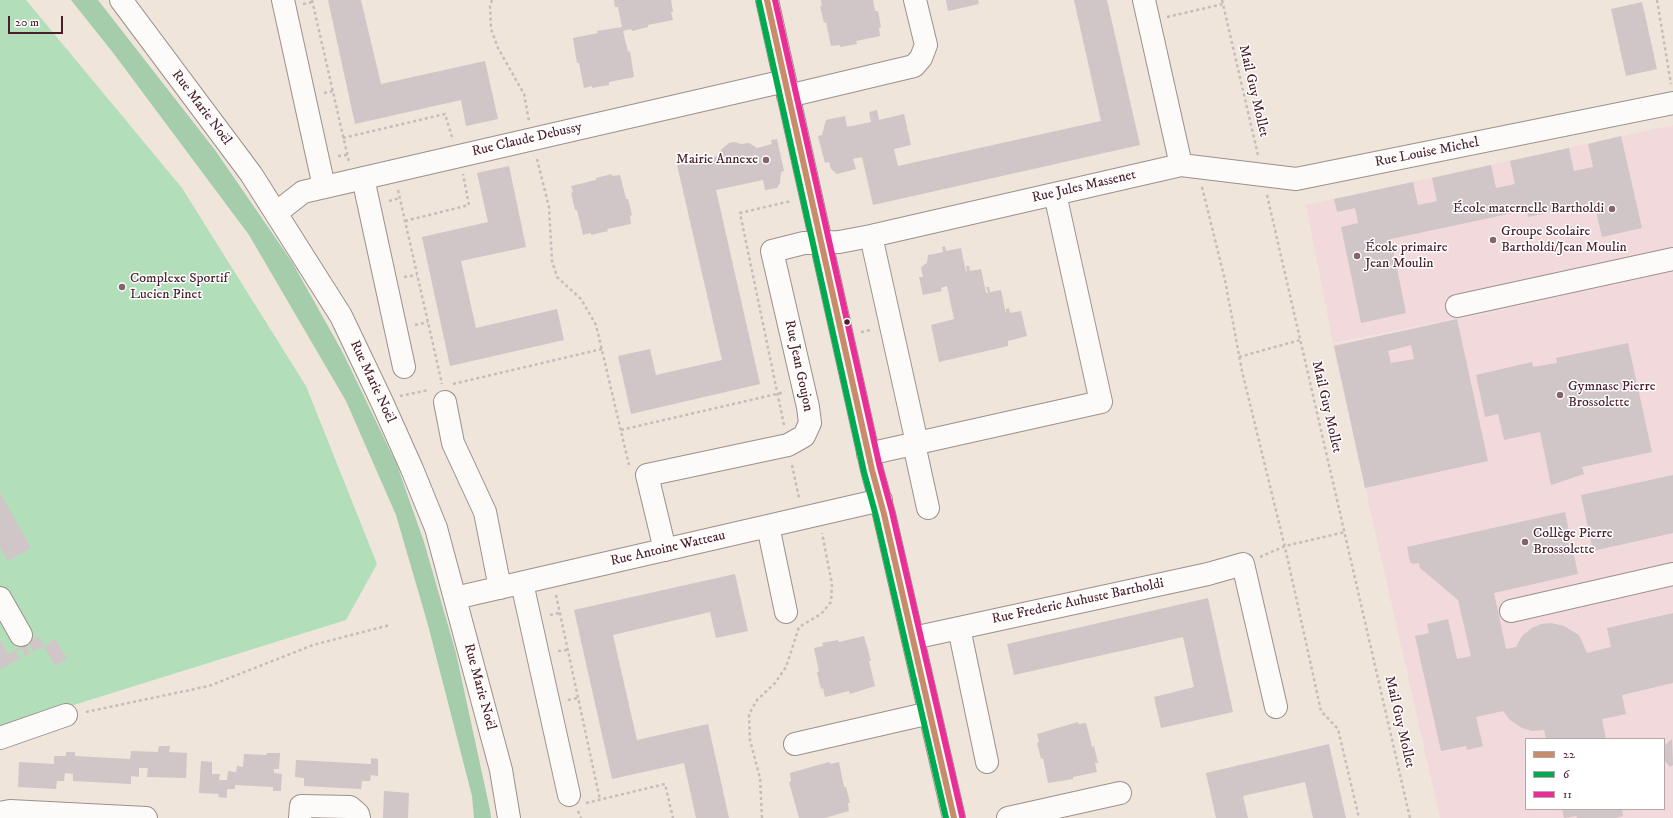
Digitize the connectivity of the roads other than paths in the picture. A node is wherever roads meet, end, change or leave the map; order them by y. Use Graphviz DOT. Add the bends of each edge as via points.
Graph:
graph roads {
  1 [pos="121,0"];
  2 [pos="283,0"];
  3 [pos="767,0"];
  4 [pos="915,0"];
  5 [pos="1144,0"];
  6 [pos="787,88"];
  7 [pos="1672,95"];
  8 [pos="1191,166"];
  9 [pos="356,170"];
  10 [pos="324,187"];
  11 [pos="1055,194"];
  12 [pos="276,213"];
  13 [pos="871,236"];
  14 [pos="822,242"];
  15 [pos="1673,259"];
  16 [pos="1457,306"];
  17 [pos="404,367"];
  18 [pos="444,394"];
  19 [pos="916,444"];
  20 [pos="868,454"];
  21 [pos="881,500"];
  22 [pos="928,508"];
  23 [pos="768,526"];
  24 [pos="665,550"];
  25 [pos="1673,574"];
  26 [pos="522,583"];
  27 [pos="500,588"];
  28 [pos="0,598"];
  29 [pos="455,598"];
  30 [pos="786,612"];
  31 [pos="1511,612"];
  32 [pos="960,628"];
  33 [pos="21,635"];
  34 [pos="913,638"];
  35 [pos="1276,707"];
  36 [pos="930,713"];
  37 [pos="66,715"];
  38 [pos="0,738"];
  39 [pos="795,744"];
  40 [pos="987,762"];
  41 [pos="1120,793"];
  42 [pos="575,800"];
  43 [pos="0,813"];
  44 [pos="948,817"];
  45 [pos="146,818"];
  46 [pos="300,818"];
  47 [pos="359,818"];
  48 [pos="509,818"];
  49 [pos="1008,818"];
  1 -- 12 [label="street, Rue Marie Noël" via="251,174"];
  2 -- 10 [label="street"];
  3 -- 6 [label="street"];
  4 -- 6 [label="street" via="926,45 921,58 914,66"];
  5 -- 8 [label="street"];
  6 -- 9 [label="street, Rue Claude Debussy" via="532,139"];
  6 -- 14 [label="street"];
  7 -- 8 [label="street, Rue Louise Michel" via="1619,113 1296,179"];
  8 -- 11 [label="street, Rue Jules Massenet"];
  9 -- 10 [label="street, Rue Claude Debussy"];
  9 -- 17 [label="street"];
  10 -- 12 [label="street, Rue Claude Debussy" via="303,192"];
  11 -- 13 [label="street, Rue Jules Massenet"];
  11 -- 19 [label="street" via="1101,402"];
  12 -- 29 [label="street, Rue Marie Noël" via="341,316 382,402 436,528"];
  13 -- 14 [label="street, Rue Jules Massenet" via="839,242"];
  13 -- 19 [label="street"];
  14 -- 20 [label="street"];
  14 -- 24 [label="street, Rue Jean Goujon" via="772,250 804,388 810,423 804,436 788,445 647,475"];
  15 -- 16 [label="street"];
  18 -- 27 [label="street" via="453,443 485,512"];
  19 -- 20 [label="street"];
  19 -- 22 [label="street"];
  20 -- 21 [label="street"];
  21 -- 23 [label="street, Rue Antoine Watteau"];
  21 -- 34 [label="street"];
  23 -- 24 [label="street, Rue Antoine Watteau"];
  23 -- 30 [label="street"];
  24 -- 26 [label="street, Rue Antoine Watteau"];
  25 -- 31 [label="street"];
  26 -- 27 [label="street, Rue Antoine Watteau"];
  26 -- 42 [label="street"];
  27 -- 29 [label="street, Rue Antoine Watteau"];
  28 -- 33 [label="street"];
  29 -- 48 [label="street, Rue Marie Noël" via="501,770"];
  32 -- 34 [label="street, Rue Frederic Auhuste Bartholdi"];
  32 -- 35 [label="street, Rue Frederic Auhuste Bartholdi" via="1208,574 1243,564"];
  32 -- 40 [label="street"];
  34 -- 36 [label="street"];
  36 -- 39 [label="street"];
  36 -- 44 [label="street"];
  37 -- 38 [label="street"];
  41 -- 49 [label="street"];
  43 -- 45 [label="street" via="10,811"];
  46 -- 47 [label="street" via="301,806 350,808"];
}
